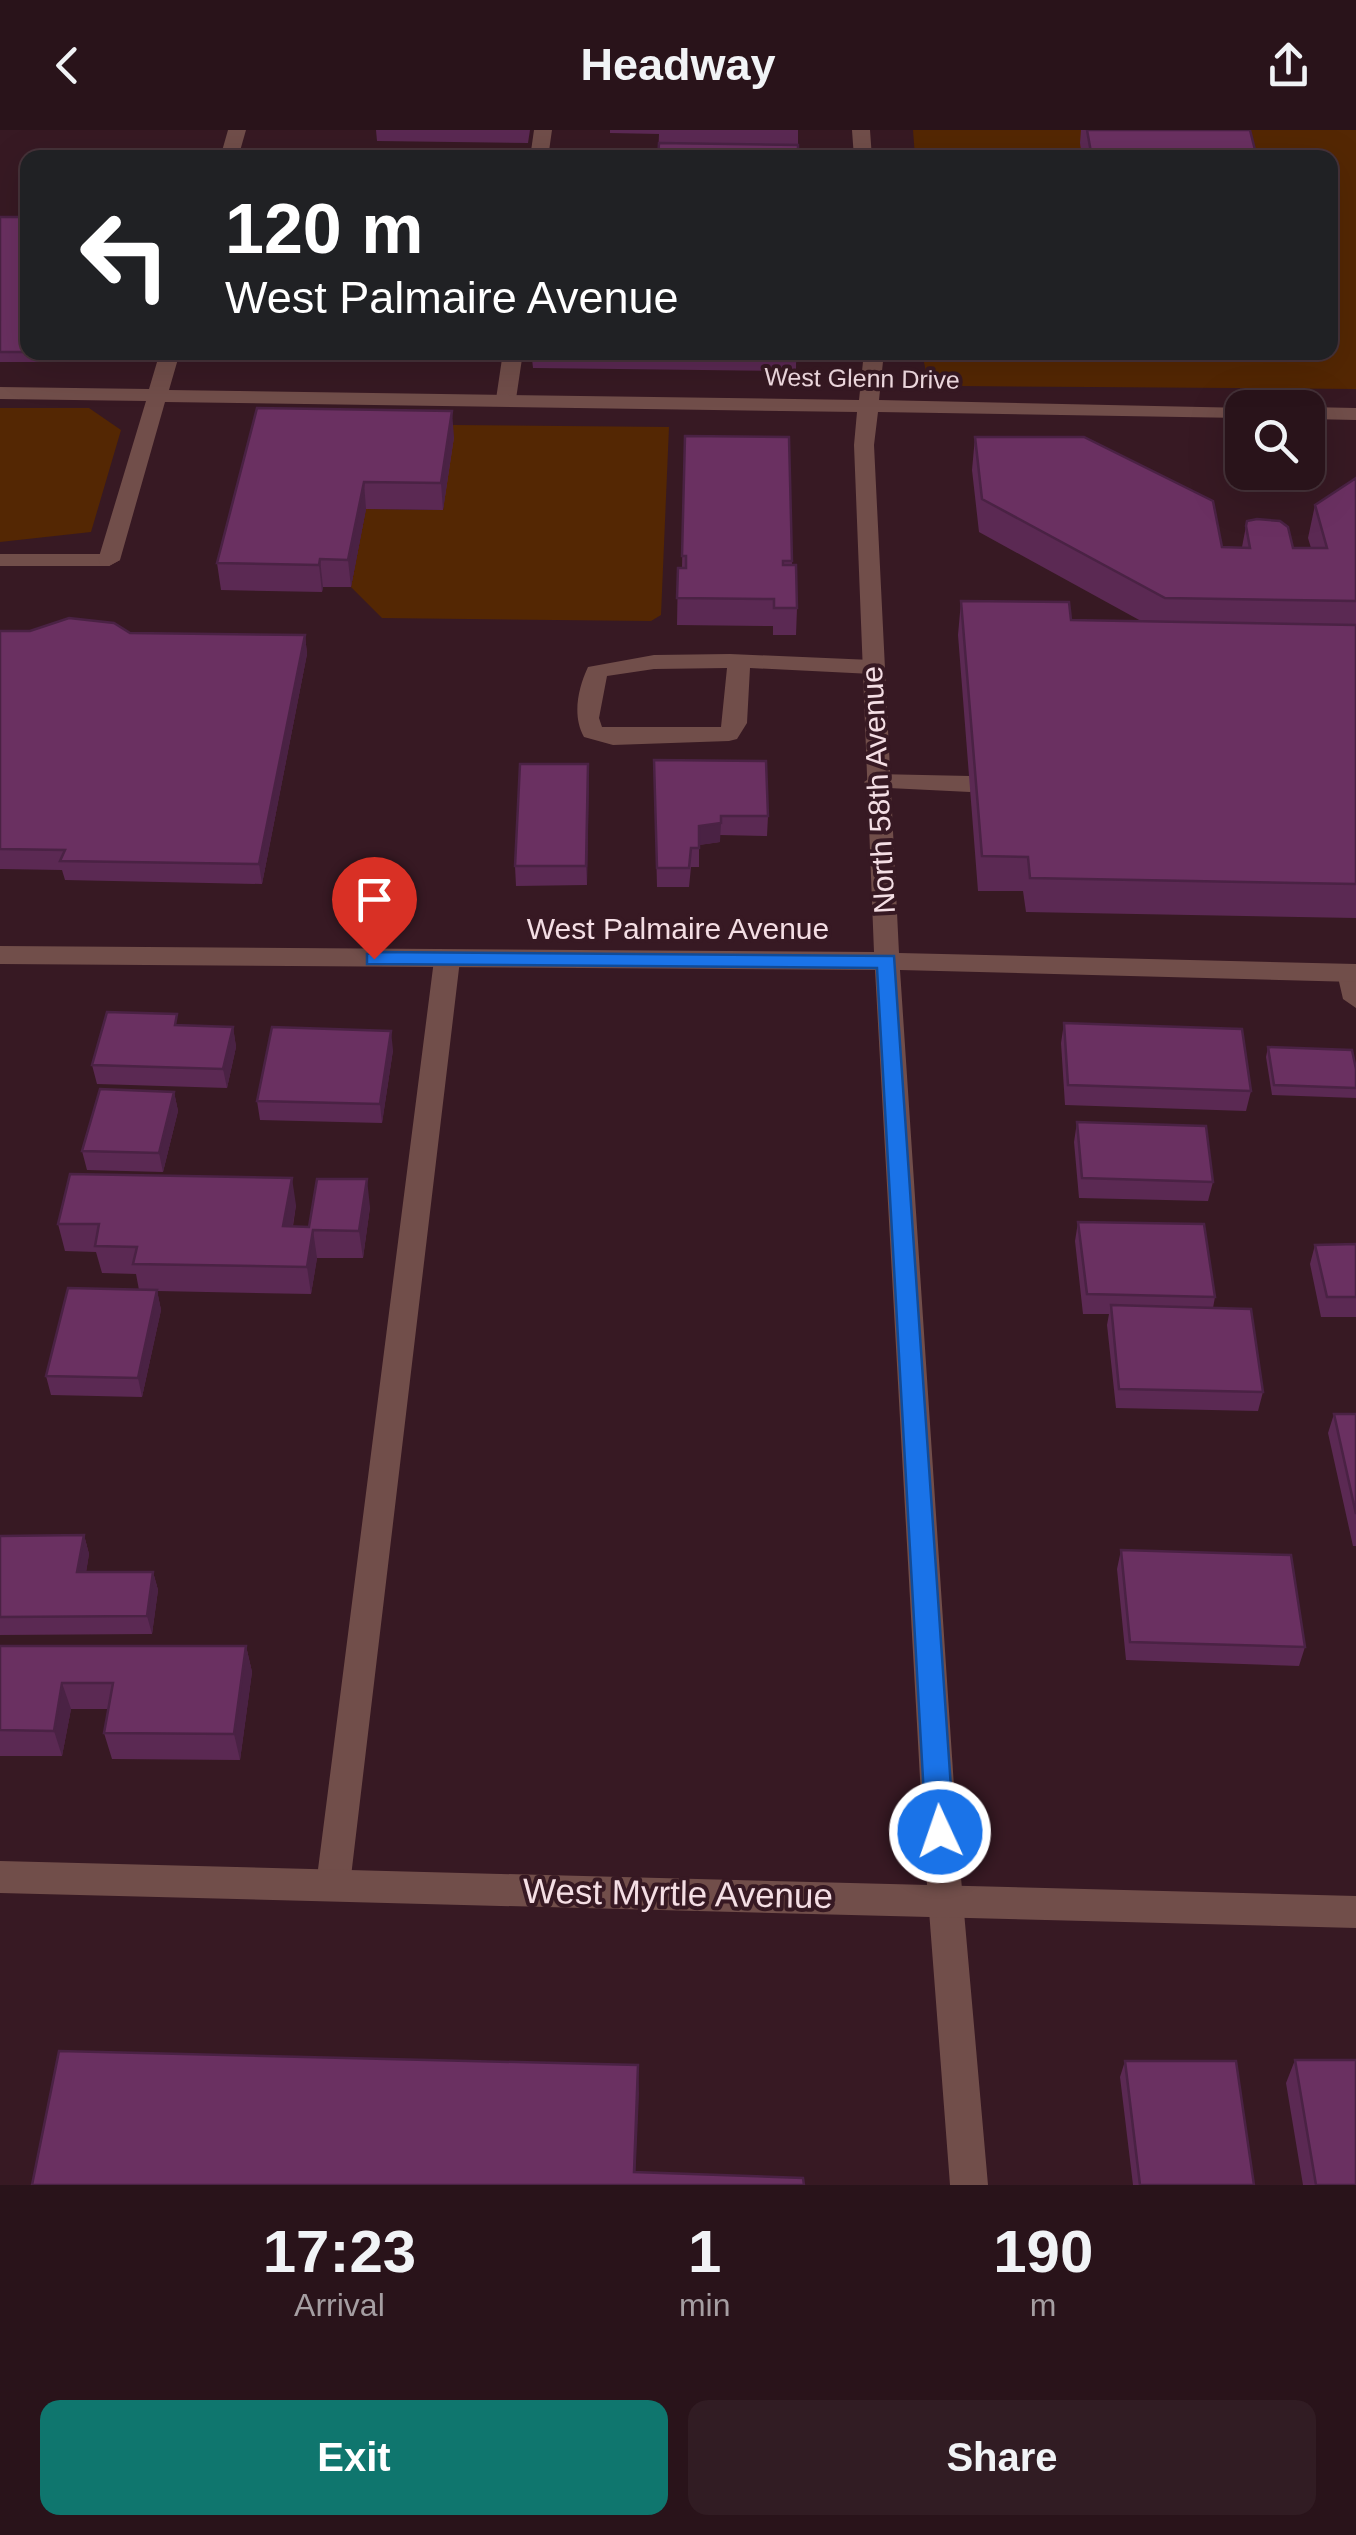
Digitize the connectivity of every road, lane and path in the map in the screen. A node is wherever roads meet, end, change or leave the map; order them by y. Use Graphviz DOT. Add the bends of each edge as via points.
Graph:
graph roads {
  1 [pos="168,360"];
  2 [pos="512,360"];
  3 [pos="873,360"];
  4 [pos="0,393"];
  5 [pos="157,395"];
  6 [pos="506,399"];
  7 [pos="870,406"];
  8 [pos="1225,412"];
  9 [pos="1325,413"];
  10 [pos="1356,414"];
  11 [pos="0,560"];
  12 [pos="740,664"];
  13 [pos="872,667"];
  14 [pos="876,782"];
  15 [pos="970,784"];
  16 [pos="0,955"];
  17 [pos="447,960"];
  18 [pos="887,961"];
  19 [pos="1354,982"];
  20 [pos="0,1876"];
  21 [pos="334,1885"];
  22 [pos="948,1900"];
  23 [pos="1356,1912"];
  24 [pos="970,2185"];
  1 -- 5 [label="street"];
  2 -- 6 [label="street"];
  3 -- 7 [label="street, North 58th Avenue"];
  4 -- 5 [label="street, West Glenn Drive"];
  5 -- 6 [label="street, West Glenn Drive"];
  5 -- 11 [label="street" via="109,560"];
  6 -- 7 [label="street, West Glenn Drive"];
  7 -- 8 [label="street, West Glenn Drive"];
  7 -- 13 [label="street, North 58th Avenue" via="864,445"];
  9 -- 10 [label="street"];
  12 -- 12 [label="street" via="634,662 596,672 587,718 592,732 613,738 729,734"];
  12 -- 13 [label="street"];
  13 -- 14 [label="street, North 58th Avenue"];
  14 -- 15 [label="street"];
  14 -- 18 [label="street, North 58th Avenue"];
  16 -- 17 [label="street, West Palmaire Avenue"];
  17 -- 18 [label="street, West Palmaire Avenue"];
  17 -- 21 [label="street"];
  18 -- 19 [label="street, West Palmaire Avenue"];
  18 -- 22 [label="street, North 58th Avenue"];
  20 -- 21 [label="street, West Myrtle Avenue"];
  21 -- 22 [label="street, West Myrtle Avenue"];
  22 -- 23 [label="street, West Myrtle Avenue"];
  22 -- 24 [label="street, North 58th Avenue"];
}
